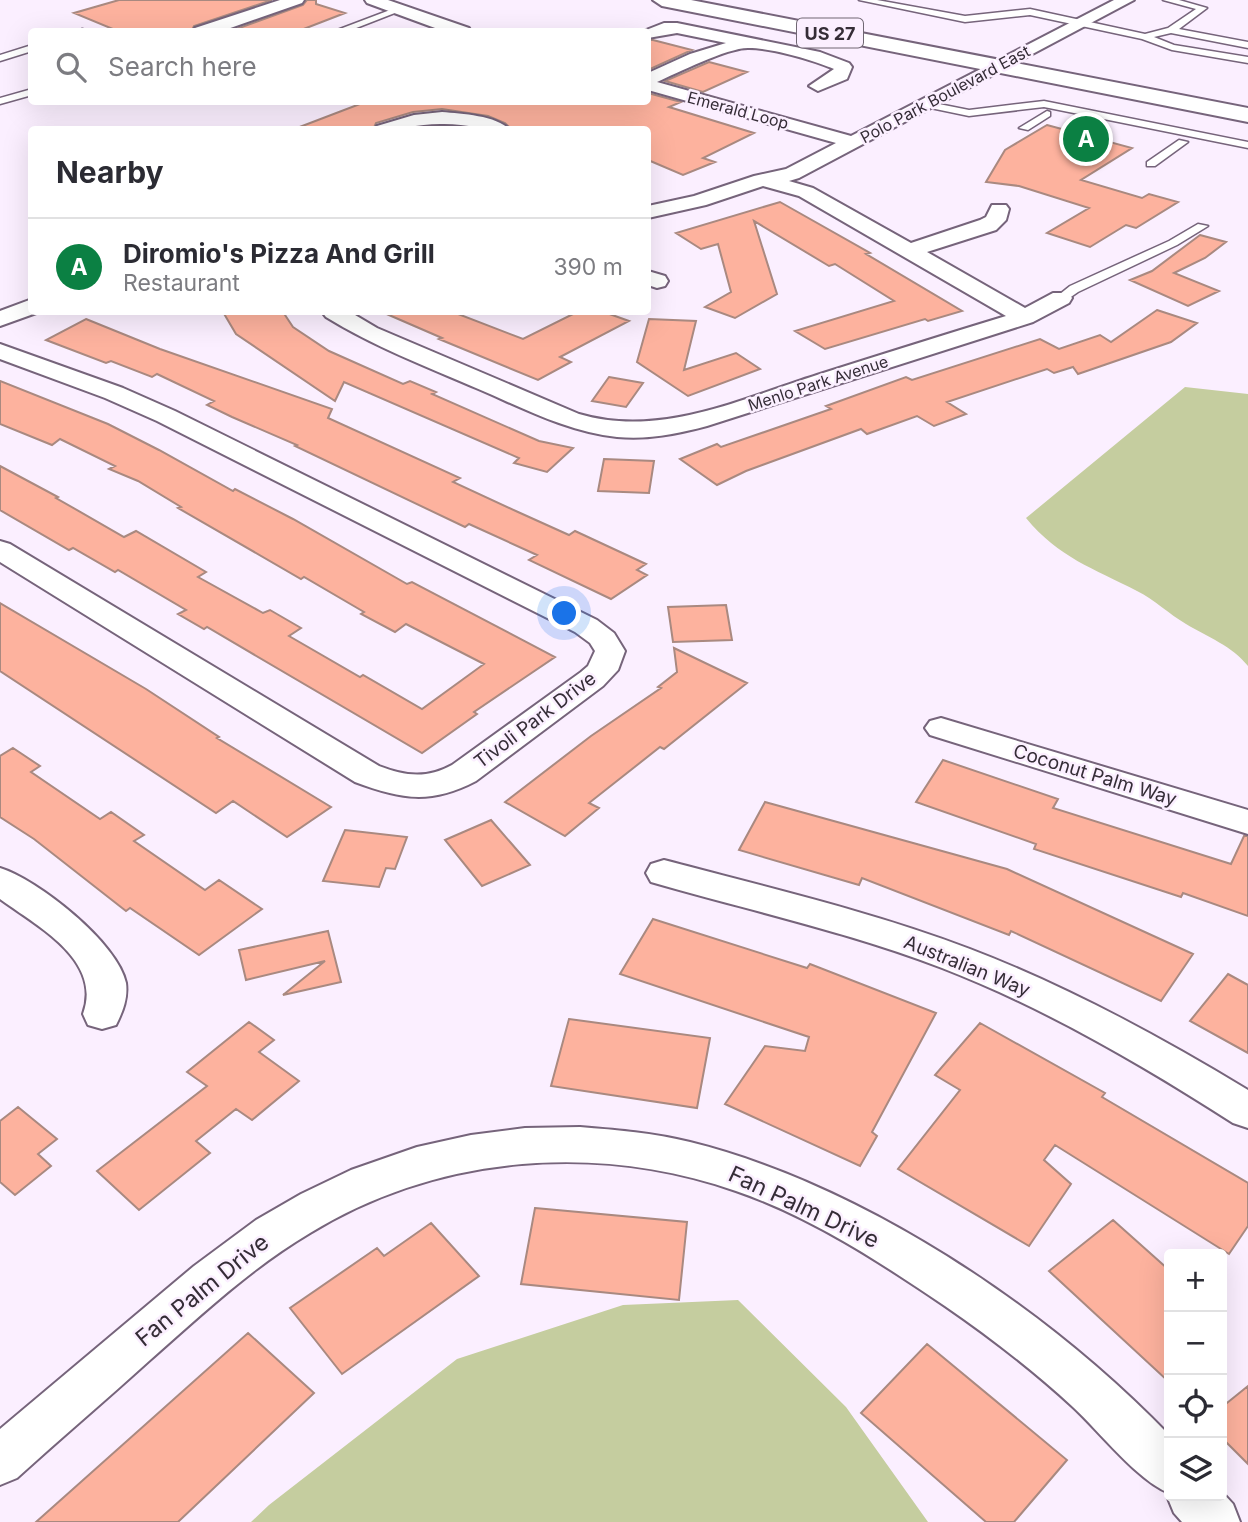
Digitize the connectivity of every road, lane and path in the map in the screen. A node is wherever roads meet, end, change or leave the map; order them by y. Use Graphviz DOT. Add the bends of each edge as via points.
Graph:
graph roads {
  1 [pos="296,0"];
  2 [pos="373,0"];
  3 [pos="662,0"];
  4 [pos="739,0"];
  5 [pos="863,0"];
  6 [pos="1094,0"];
  7 [pos="1126,0"];
  8 [pos="1167,0"];
  9 [pos="939,7"];
  10 [pos="401,9"];
  11 [pos="929,12"];
  12 [pos="1057,19"];
  13 [pos="1080,24"];
  14 [pos="213,28"];
  15 [pos="347,28"];
  16 [pos="452,28"];
  17 [pos="1171,30"];
  18 [pos="651,32"];
  19 [pos="1145,37"];
  20 [pos="747,42"];
  21 [pos="1248,46"];
  22 [pos="28,49"];
  23 [pos="1020,54"];
  24 [pos="996,57"];
  25 [pos="0,58"];
  26 [pos="1248,60"];
  27 [pos="971,61"];
  28 [pos="651,78"];
  29 [pos="651,86"];
  30 [pos="818,86"];
  31 [pos="28,93"];
  32 [pos="899,98"];
  33 [pos="1248,98"];
  34 [pos="0,101"];
  35 [pos="923,104"];
  36 [pos="1045,109"];
  37 [pos="1248,115"];
  38 [pos="396,126"];
  39 [pos="489,126"];
  40 [pos="1024,128"];
  41 [pos="828,135"];
  42 [pos="1203,135"];
  43 [pos="853,142"];
  44 [pos="1183,142"];
  45 [pos="1248,145"];
  46 [pos="1151,164"];
  47 [pos="761,180"];
  48 [pos="795,181"];
  49 [pos="651,189"];
  50 [pos="676,206"];
  51 [pos="999,209"];
  52 [pos="651,211"];
  53 [pos="1202,226"];
  54 [pos="909,251"];
  55 [pos="1061,299"];
  56 [pos="28,308"];
  57 [pos="339,315"];
  58 [pos="1025,317"];
  59 [pos="0,319"];
  60 [pos="0,351"];
  61 [pos="0,550"];
  62 [pos="941,728"];
  63 [pos="1248,822"];
  64 [pos="664,873"];
  65 [pos="0,881"];
  66 [pos="102,1014"];
  67 [pos="1248,1111"];
  68 [pos="0,1461"];
  69 [pos="1164,1464"];
  70 [pos="1196,1501"];
  71 [pos="1215,1522"];
  1 -- 14 [label="street"];
  2 -- 10 [label="street"];
  3 -- 27 [label="highway, US 27"];
  4 -- 24 [label="highway, US 27"];
  5 -- 11 [label="lane"];
  6 -- 12 [label="street, Polo Park Boulevard East"];
  7 -- 13 [label="street, Polo Park Boulevard East"];
  8 -- 17 [label="lane" via="1203,8"];
  9 -- 11 [label="lane"];
  10 -- 15 [label="lane"];
  10 -- 16 [label="street"];
  11 -- 12 [label="lane" via="965,19 1030,12"];
  12 -- 13 [label="lane"];
  12 -- 24 [label="street, Polo Park Boulevard East"];
  13 -- 19 [label="lane"];
  13 -- 23 [label="street, Polo Park Boulevard East"];
  17 -- 19 [label="lane"];
  17 -- 21 [label="lane"];
  18 -- 20 [label="street, Emerald Loop" via="677,28"];
  19 -- 26 [label="lane" via="1172,47"];
  20 -- 28 [label="street, Emerald Loop"];
  20 -- 30 [label="street, Emerald Loop" via="827,59 843,67 841,75"];
  22 -- 25 [label="lane"];
  23 -- 24 [label="highway, US 27"];
  23 -- 33 [label="highway, US 27"];
  24 -- 27 [label="highway, US 27"];
  24 -- 35 [label="street, Polo Park Boulevard East"];
  24 -- 37 [label="highway, US 27"];
  27 -- 32 [label="street"];
  29 -- 41 [label="street, Emerald Loop"];
  31 -- 34 [label="lane"];
  32 -- 35 [label="street"];
  32 -- 41 [label="street"];
  35 -- 36 [label="lane" via="969,113"];
  35 -- 43 [label="street, Polo Park Boulevard East"];
  36 -- 40 [label="lane"];
  36 -- 42 [label="lane"];
  36 -- 44 [label="lane"];
  38 -- 39 [label="street" via="439,116"];
  41 -- 43 [label="street, Emerald Loop"];
  41 -- 47 [label="street" via="768,166"];
  42 -- 44 [label="lane"];
  42 -- 45 [label="lane"];
  43 -- 48 [label="street, Polo Park Boulevard East"];
  44 -- 46 [label="lane"];
  47 -- 48 [label="street"];
  47 -- 50 [label="street"];
  48 -- 54 [label="street"];
  49 -- 50 [label="street"];
  50 -- 52 [label="street"];
  51 -- 54 [label="street" via="988,225"];
  53 -- 55 [label="lane"];
  54 -- 58 [label="street"];
  55 -- 58 [label="street, Menlo Park Avenue"];
  56 -- 59 [label="street"];
  57 -- 58 [label="street, Menlo Park Avenue" via="369,333 570,419 641,431 698,421"];
  60 -- 61 [label="street, Tivoli Park Drive" via="166,416 586,626 607,642 610,651 602,670 592,679 464,773 432,786 399,786 367,774"];
  62 -- 63 [label="street, Coconut Palm Way"];
  64 -- 67 [label="street, Australian Way" via="828,917 958,959 1097,1023"];
  65 -- 66 [label="street" via="98,961 107,986"];
  68 -- 69 [label="street, Fan Palm Drive" via="226,1266 286,1224 350,1190 419,1164 471,1151 538,1144 619,1148 701,1162 825,1211 924,1267 1021,1334 1102,1401"];
  70 -- 71 [label="street"];
}
